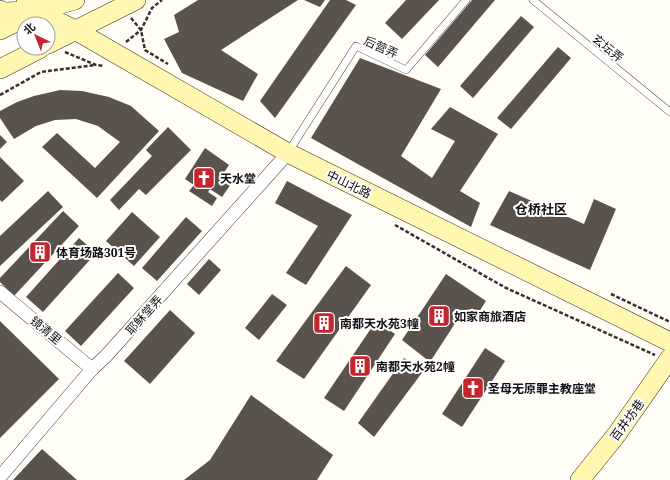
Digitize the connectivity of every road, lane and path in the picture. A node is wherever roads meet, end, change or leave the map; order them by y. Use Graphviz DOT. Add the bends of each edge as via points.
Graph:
graph roads {
  1 [pos="75,0"];
  2 [pos="466,0"];
  3 [pos="533,0"];
  4 [pos="129,3"];
  5 [pos="31,6"];
  6 [pos="0,10"];
  7 [pos="0,30"];
  8 [pos="75,30"];
  9 [pos="56,47"];
  10 [pos="56,48"];
  11 [pos="25,56"];
  12 [pos="96,65"];
  13 [pos="170,65"];
  14 [pos="0,69"];
  15 [pos="670,112"];
  16 [pos="288,153"];
  17 [pos="606,291"];
  18 [pos="0,292"];
  19 [pos="670,322"];
  20 [pos="670,342"];
  21 [pos="670,358"];
  22 [pos="92,369"];
  23 [pos="0,476"];
  24 [pos="580,480"];
  1 -- 5 [label="main road"];
  2 -- 16 [label="lane, 后营弄" via="406,70 356,46"];
  3 -- 15 [label="lane, 玄坛弄"];
  4 -- 8 [label="main road"];
  4 -- 13 [label="path" via="141,30 145,50"];
  5 -- 6 [label="main road, 中山北路" via="3,12"];
  5 -- 7 [label="main road"];
  5 -- 8 [label="main road, 中山北路"];
  8 -- 9 [label="main road"];
  8 -- 16 [label="main road, 中山北路"];
  10 -- 12 [label="path"];
  11 -- 14 [label="main road"];
  16 -- 20 [label="main road, 中山北路"];
  16 -- 22 [label="street, 耶稣堂弄"];
  17 -- 19 [label="path"];
  18 -- 22 [label="street, 镜清里"];
  21 -- 24 [label="main road, 百井坊巷" via="617,434"];
  22 -- 23 [label="street, 耶稣堂弄"];
}
